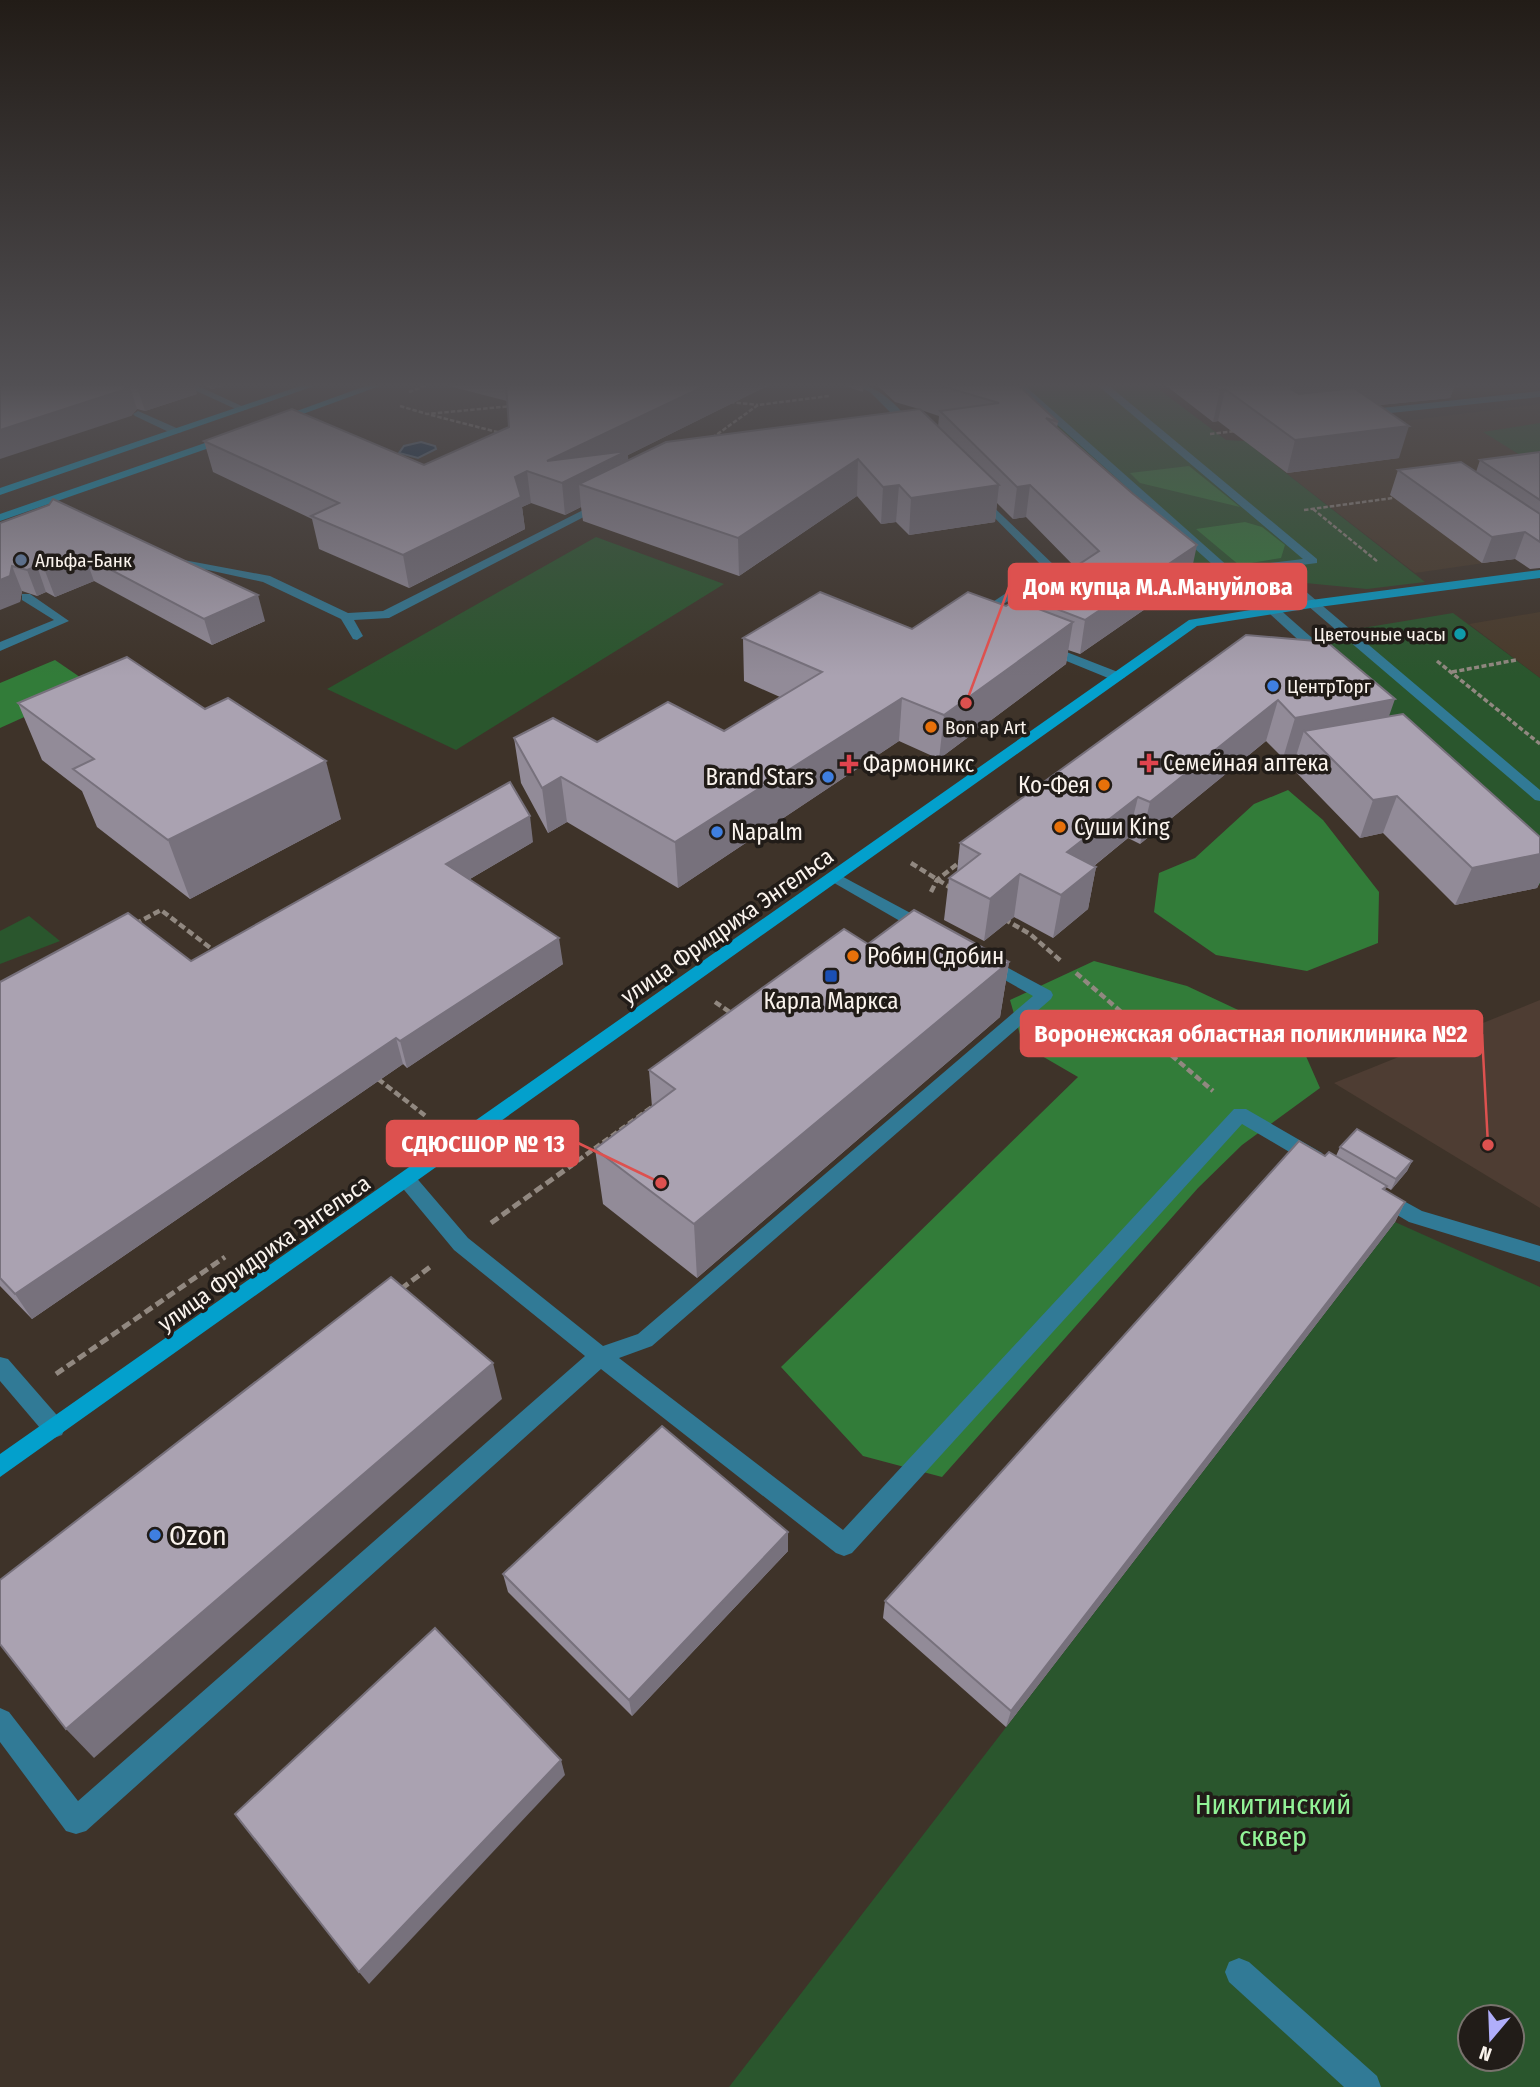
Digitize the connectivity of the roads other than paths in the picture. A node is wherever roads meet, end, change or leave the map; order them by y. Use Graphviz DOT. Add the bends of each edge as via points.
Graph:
graph roads {
  1 [pos="31,481"];
  2 [pos="104,481"];
  3 [pos="1126,481"];
  4 [pos="1218,481"];
  5 [pos="970,488"];
  6 [pos="0,492"];
  7 [pos="618,496"];
  8 [pos="51,500"];
  9 [pos="62,506"];
  10 [pos="0,518"];
  11 [pos="156,558"];
  12 [pos="1268,566"];
  13 [pos="1540,574"];
  14 [pos="26,597"];
  15 [pos="1311,604"];
  16 [pos="1273,610"];
  17 [pos="346,617"];
  18 [pos="986,625"];
  19 [pos="357,636"];
  20 [pos="1035,644"];
  21 [pos="0,647"];
  22 [pos="1329,661"];
  23 [pos="1118,677"];
  24 [pos="1336,755"];
  25 [pos="1283,765"];
  26 [pos="1540,797"];
  27 [pos="834,877"];
  28 [pos="943,938"];
  29 [pos="966,951"];
  30 [pos="1334,1169"];
  31 [pos="407,1180"];
  32 [pos="1369,1189"];
  33 [pos="1540,1254"];
  34 [pos="600,1356"];
  35 [pos="0,1366"];
  36 [pos="54,1428"];
  37 [pos="0,1467"];
  38 [pos="0,1721"];
  39 [pos="1239,1972"];
  40 [pos="1366,2087"];
  1 -- 6 [label="street"];
  2 -- 8 [label="street"];
  3 -- 12 [label="street" via="1227,572"];
  4 -- 12 [label="street" via="1313,561"];
  5 -- 18 [label="street" via="1051,568 974,620"];
  7 -- 17 [label="street" via="385,615"];
  8 -- 9 [label="street"];
  8 -- 10 [label="street"];
  11 -- 17 [label="street" via="266,579"];
  12 -- 15 [label="street"];
  13 -- 15 [label="street, улица Фридриха Энгельса"];
  14 -- 21 [label="street" via="62,621"];
  15 -- 16 [label="street, улица Фридриха Энгельса"];
  15 -- 26 [label="street"];
  16 -- 22 [label="street"];
  16 -- 23 [label="street, улица Фридриха Энгельса" via="1193,623"];
  17 -- 19 [label="street"];
  20 -- 23 [label="street"];
  23 -- 27 [label="street, улица Фридриха Энгельса"];
  24 -- 25 [label="street"];
  27 -- 28 [label="street"];
  27 -- 31 [label="street, улица Фридриха Энгельса"];
  29 -- 34 [label="street" via="1045,995 645,1340"];
  30 -- 34 [label="street" via="1240,1114 844,1545"];
  31 -- 34 [label="street" via="461,1244"];
  31 -- 36 [label="street, улица Фридриха Энгельса"];
  32 -- 33 [label="street" via="1416,1217"];
  34 -- 38 [label="street" via="76,1821"];
  35 -- 36 [label="street"];
  36 -- 37 [label="street, улица Фридриха Энгельса"];
  39 -- 40 [label="street"];
}
